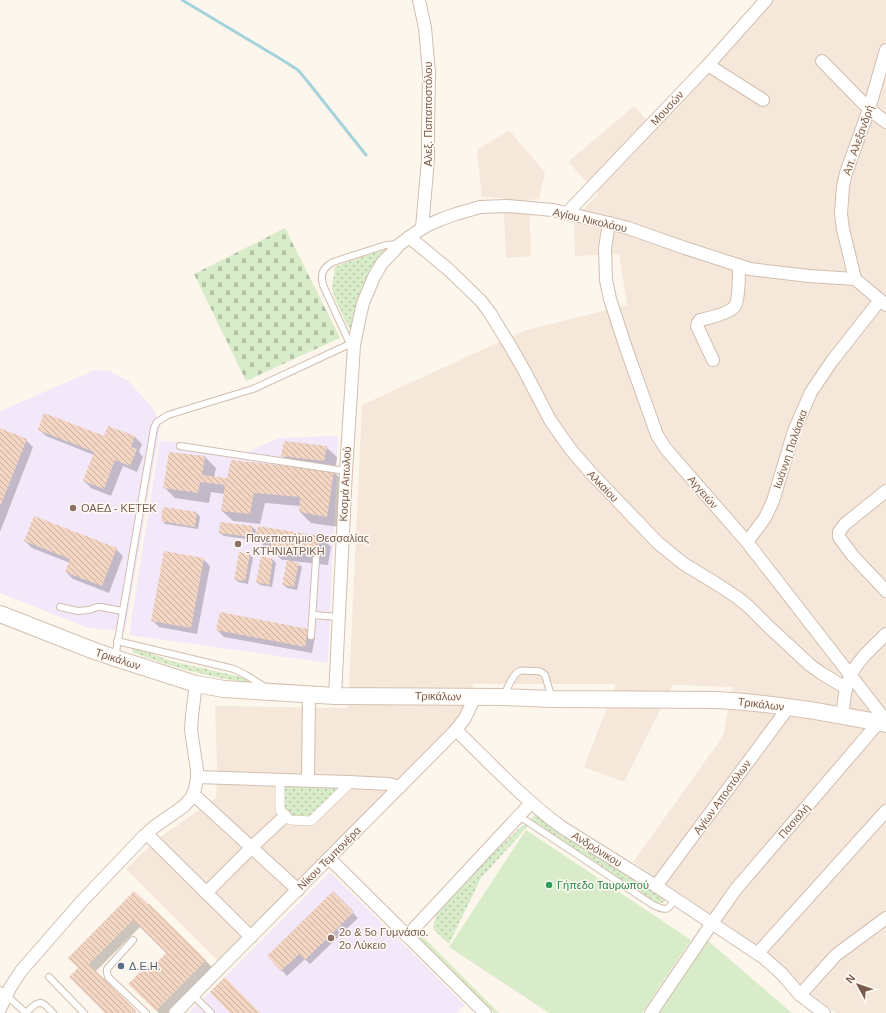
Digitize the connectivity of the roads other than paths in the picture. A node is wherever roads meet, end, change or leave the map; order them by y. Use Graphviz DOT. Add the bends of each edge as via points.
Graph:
graph roads {
  1 [pos="419,0"];
  2 [pos="766,0"];
  3 [pos="886,50"];
  4 [pos="822,61"];
  5 [pos="708,65"];
  6 [pos="763,100"];
  7 [pos="869,109"];
  8 [pos="886,122"];
  9 [pos="567,213"];
  10 [pos="609,223"];
  11 [pos="422,228"];
  12 [pos="405,241"];
  13 [pos="739,266"];
  14 [pos="855,278"];
  15 [pos="883,302"];
  16 [pos="352,345"];
  17 [pos="713,360"];
  18 [pos="180,446"];
  19 [pos="346,471"];
  20 [pos="886,491"];
  21 [pos="747,542"];
  22 [pos="316,559"];
  23 [pos="886,591"];
  24 [pos="60,608"];
  25 [pos="122,611"];
  26 [pos="0,614"];
  27 [pos="313,615"];
  28 [pos="339,617"];
  29 [pos="886,634"];
  30 [pos="311,636"];
  31 [pos="117,641"];
  32 [pos="114,658"];
  33 [pos="851,676"];
  34 [pos="196,684"];
  35 [pos="846,688"];
  36 [pos="273,692"];
  37 [pos="309,694"];
  38 [pos="335,696"];
  39 [pos="475,697"];
  40 [pos="503,697"];
  41 [pos="552,699"];
  42 [pos="788,708"];
  43 [pos="842,716"];
  44 [pos="884,722"];
  45 [pos="456,730"];
  46 [pos="197,777"];
  47 [pos="280,780"];
  48 [pos="308,780"];
  49 [pos="351,782"];
  50 [pos="400,787"];
  51 [pos="193,794"];
  52 [pos="531,803"];
  53 [pos="886,811"];
  54 [pos="285,816"];
  55 [pos="519,816"];
  56 [pos="147,834"];
  57 [pos="252,847"];
  58 [pos="329,858"];
  59 [pos="656,886"];
  60 [pos="298,890"];
  61 [pos="206,893"];
  62 [pos="675,899"];
  63 [pos="886,918"];
  64 [pos="712,922"];
  65 [pos="407,936"];
  66 [pos="251,937"];
  67 [pos="133,940"];
  68 [pos="758,953"];
  69 [pos="49,977"];
  70 [pos="3,993"];
  71 [pos="800,995"];
  72 [pos="193,996"];
  73 [pos="0,1009"];
  74 [pos="477,1010"];
  75 [pos="26,1013"];
  76 [pos="53,1013"];
  77 [pos="84,1013"];
  78 [pos="146,1013"];
  79 [pos="175,1013"];
  80 [pos="211,1013"];
  81 [pos="651,1013"];
  82 [pos="824,1013"];
  1 -- 11 [label="street, Αλεξ. Παπαποστόλου" via="425,28 429,73 428,159"];
  2 -- 5 [label="street, Μουσών"];
  3 -- 7 [label="street, Απ. Αλεξανδρή"];
  4 -- 7 [label="street"];
  5 -- 6 [label="street"];
  5 -- 9 [label="street, Μουσών"];
  7 -- 8 [label="street"];
  7 -- 14 [label="street, Απ. Αλεξανδρή" via="846,173 841,200 842,229"];
  9 -- 10 [label="street, Αγίου Νικολάου"];
  9 -- 11 [label="street, Αγίου Νικολάου" via="507,206 480,207"];
  10 -- 13 [label="street, Αγίου Νικολάου"];
  10 -- 21 [label="street, Αγγειών" via="605,248 606,280 610,299 657,435 666,449"];
  11 -- 12 [label="street, Αγίου Νικολάου"];
  12 -- 16 [label="street, Αγίου Νικολάου" via="382,264 374,277 363,303"];
  12 -- 16 [label="lane" via="333,262 323,271 323,285"];
  12 -- 35 [label="street, Αλκαίου" via="449,270 481,301 509,344 550,420 572,451 658,543 684,564 738,598 810,665"];
  13 -- 14 [label="street, Αγίου Νικολάου" via="809,276"];
  13 -- 17 [label="street" via="738,299 735,306 729,311 700,320 697,326"];
  14 -- 15 [label="street"];
  15 -- 21 [label="street, Ιωάννη Παλάσκα" via="832,361 811,392 794,431 773,501"];
  16 -- 19 [label="street, Κοσμά Αιτωλού"];
  16 -- 25 [label="lane" via="253,389 168,415 157,422"];
  18 -- 19 [label="lane"];
  19 -- 28 [label="street, Κοσμά Αιτωλού"];
  20 -- 23 [label="street" via="845,524 839,532 839,537 853,556"];
  21 -- 33 [label="street, Αγγειών"];
  22 -- 27 [label="lane"];
  24 -- 25 [label="lane" via="78,611 101,607"];
  25 -- 31 [label="lane"];
  26 -- 32 [label="main road, Τρικάλων"];
  27 -- 28 [label="lane"];
  27 -- 30 [label="lane"];
  28 -- 38 [label="street, Κοσμά Αιτωλού"];
  29 -- 33 [label="street" via="857,665"];
  31 -- 32 [label="lane"];
  31 -- 36 [label="lane" via="234,669"];
  32 -- 34 [label="main road, Τρικάλων"];
  33 -- 35 [label="street"];
  33 -- 44 [label="street, Αγγειών"];
  34 -- 36 [label="main road, Τρικάλων" via="224,689"];
  34 -- 46 [label="street" via="192,730"];
  35 -- 43 [label="street"];
  36 -- 37 [label="main road, Τρικάλων"];
  37 -- 38 [label="main road, Τρικάλων"];
  37 -- 48 [label="street"];
  38 -- 39 [label="main road, Τρικάλων"];
  39 -- 40 [label="main road, Τρικάλων"];
  39 -- 45 [label="street, Νίκου Τεμπονέρα"];
  40 -- 41 [label="main road, Τρικάλων"];
  40 -- 41 [label="lane" via="517,673 539,671 545,675"];
  41 -- 42 [label="main road, Τρικάλων" via="733,701"];
  42 -- 43 [label="main road, Τρικάλων"];
  42 -- 59 [label="street, Αγίων Αποστόλων"];
  43 -- 44 [label="main road, Τρικάλων"];
  44 -- 64 [label="street, Πασιαλή" via="736,889"];
  45 -- 50 [label="street, Νίκου Τεμπονέρα"];
  45 -- 52 [label="street, Ανδρόνικου"];
  46 -- 47 [label="street"];
  46 -- 51 [label="street"];
  47 -- 48 [label="street"];
  47 -- 54 [label="street" via="280,810"];
  48 -- 49 [label="street"];
  49 -- 50 [label="street"];
  49 -- 54 [label="street" via="312,820 290,820"];
  50 -- 58 [label="street, Νίκου Τεμπονέρα"];
  51 -- 56 [label="street" via="184,806"];
  51 -- 57 [label="street"];
  52 -- 55 [label="street"];
  52 -- 59 [label="street, Ανδρόνικου" via="563,828"];
  53 -- 68 [label="street"];
  54 -- 57 [label="street"];
  55 -- 62 [label="lane" via="653,905 666,909"];
  55 -- 65 [label="street"];
  56 -- 61 [label="street"];
  56 -- 70 [label="street" via="82,901"];
  57 -- 60 [label="street"];
  57 -- 61 [label="street"];
  58 -- 60 [label="street, Νίκου Τεμπονέρα"];
  58 -- 65 [label="street"];
  59 -- 62 [label="street, Ανδρόνικου"];
  60 -- 66 [label="street, Νίκου Τεμπονέρα"];
  61 -- 66 [label="street"];
  62 -- 64 [label="street, Ανδρόνικου"];
  63 -- 71 [label="street" via="836,955"];
  64 -- 68 [label="street, Ανδρόνικου"];
  64 -- 81 [label="street, Πασιαλή"];
  65 -- 74 [label="street"];
  66 -- 72 [label="street, Νίκου Τεμπονέρα"];
  67 -- 78 [label="lane" via="107,972 108,976"];
  68 -- 71 [label="street, Ανδρόνικου"];
  69 -- 77 [label="lane"];
  70 -- 73 [label="street"];
  70 -- 75 [label="lane"];
  71 -- 82 [label="street, Ανδρόνικου"];
  72 -- 79 [label="street, Νίκου Τεμπονέρα"];
  72 -- 80 [label="lane"];
  75 -- 76 [label="lane" via="37,1003 42,1003"];
}
